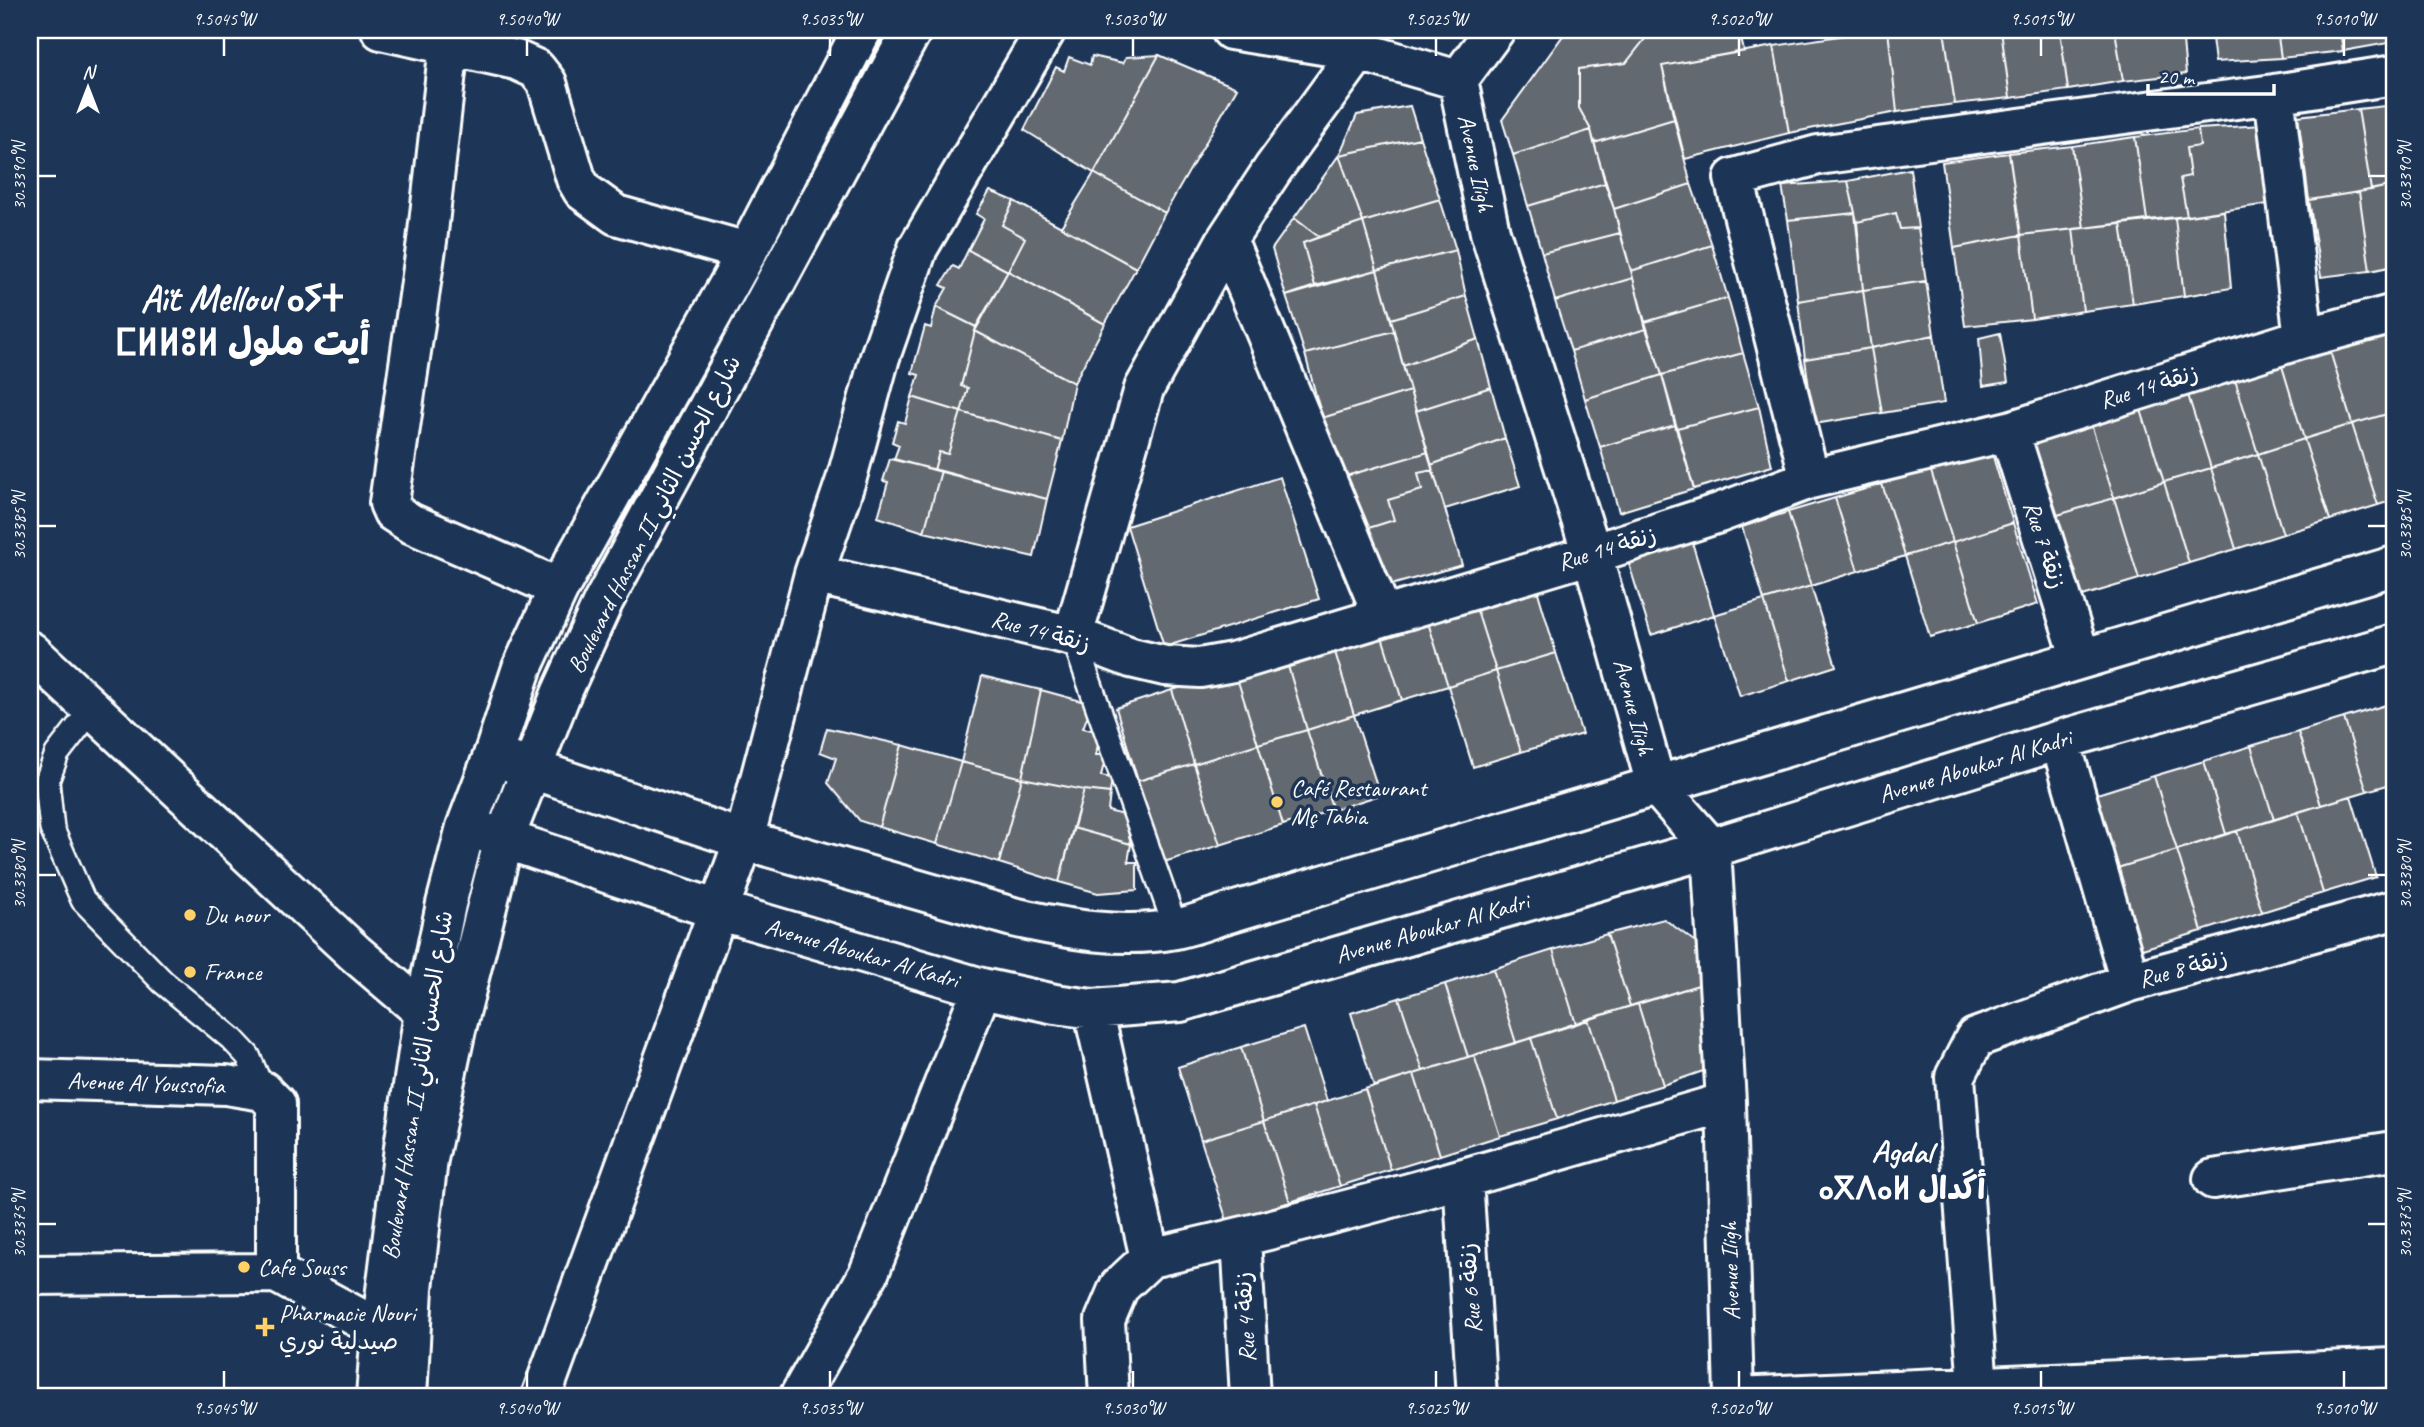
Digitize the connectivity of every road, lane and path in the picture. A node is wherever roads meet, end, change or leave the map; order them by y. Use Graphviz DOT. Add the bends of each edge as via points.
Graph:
graph roads {
  1 [pos="381,30"];
  2 [pos="862,30"];
  3 [pos="912,30"];
  4 [pos="1046,30"];
  5 [pos="1231,30"];
  6 [pos="1495,30"];
  7 [pos="449,45"];
  8 [pos="1359,51"];
  9 [pos="2394,75"];
  10 [pos="1458,80"];
  11 [pos="2274,94"];
  12 [pos="1227,239"];
  13 [pos="747,252"];
  14 [pos="2394,314"];
  15 [pos="2304,338"];
  16 [pos="2009,430"];
  17 [pos="1810,480"];
  18 [pos="1592,554"];
  19 [pos="2394,566"];
  20 [pos="814,575"];
  21 [pos="559,588"];
  22 [pos="1383,616"];
  23 [pos="1073,636"];
  24 [pos="30,651"];
  25 [pos="2391,656"];
  26 [pos="2081,659"];
  27 [pos="92,709"];
  28 [pos="2060,740"];
  29 [pos="493,756"];
  30 [pos="531,769"];
  31 [pos="1656,785"];
  32 [pos="466,827"];
  33 [pos="504,839"];
  34 [pos="744,840"];
  35 [pos="1711,848"];
  36 [pos="2394,910"];
  37 [pos="718,911"];
  38 [pos="1176,929"];
  39 [pos="2130,982"];
  40 [pos="982,988"];
  41 [pos="1093,1009"];
  42 [pos="440,1021"];
  43 [pos="30,1079"];
  44 [pos="262,1091"];
  45 [pos="1726,1102"];
  46 [pos="2394,1151"];
  47 [pos="1463,1180"];
  48 [pos="2213,1180"];
  49 [pos="1241,1237"];
  50 [pos="1150,1258"];
  51 [pos="276,1273"];
  52 [pos="30,1275"];
  53 [pos="381,1330"];
  54 [pos="2375,1378"];
  55 [pos="1978,1387"];
  56 [pos="376,1397"];
  57 [pos="407,1397"];
  58 [pos="541,1397"];
  59 [pos="799,1397"];
  60 [pos="1109,1397"];
  61 [pos="1250,1397"];
  62 [pos="1477,1397"];
  63 [pos="1735,1397"];
  1 -- 7 [label="street"];
  2 -- 13 [label="street, Boulevard Hassan II شارع الحسن الثاني"];
  3 -- 30 [label="street, Boulevard Hassan II شارع الحسن الثاني" via="603,602"];
  4 -- 20 [label="street" via="918,248"];
  5 -- 8 [label="street"];
  6 -- 10 [label="street, Avenue Iligh"];
  7 -- 13 [label="street" via="536,69 547,83 576,179 598,204 616,215"];
  7 -- 21 [label="street" via="427,241 389,503 393,512 410,523"];
  8 -- 10 [label="street"];
  8 -- 12 [label="street"];
  9 -- 11 [label="street"];
  10 -- 18 [label="street, Avenue Iligh" via="1490,232"];
  11 -- 15 [label="street"];
  11 -- 17 [label="street" via="1818,155 1734,178"];
  12 -- 22 [label="street"];
  12 -- 23 [label="street" via="1143,389"];
  13 -- 21 [label="street, Boulevard Hassan II شارع الحسن الثاني"];
  14 -- 15 [label="street, Rue 14 زنقة"];
  15 -- 16 [label="street, Rue 14 زنقة"];
  16 -- 17 [label="street, Rue 14 زنقة"];
  16 -- 26 [label="street, Rue 7 زنقة"];
  17 -- 18 [label="street, Rue 14 زنقة"];
  18 -- 22 [label="street, Rue 14 زنقة"];
  18 -- 31 [label="street, Avenue Iligh"];
  19 -- 26 [label="street"];
  20 -- 23 [label="street, Rue 14 زنقة"];
  20 -- 34 [label="street"];
  21 -- 29 [label="street, Boulevard Hassan II شارع الحسن الثاني" via="522,668"];
  22 -- 23 [label="street, Rue 14 زنقة" via="1233,663 1200,668 1131,658"];
  23 -- 38 [label="lane"];
  24 -- 27 [label="street"];
  25 -- 28 [label="street, Avenue Aboukar Al Kadri"];
  26 -- 31 [label="street"];
  27 -- 42 [label="street" via="356,954"];
  27 -- 44 [label="lane" via="57,754 47,780 52,830 83,900 163,982 248,1056"];
  28 -- 35 [label="street, Avenue Aboukar Al Kadri"];
  28 -- 39 [label="street"];
  29 -- 30 [label="street"];
  29 -- 32 [label="street, Boulevard Hassan II شارع الحسن الثاني"];
  30 -- 33 [label="street, Boulevard Hassan II شارع الحسن الثاني"];
  30 -- 34 [label="street"];
  31 -- 35 [label="street, Avenue Iligh"];
  31 -- 38 [label="street"];
  32 -- 33 [label="street, Avenue Aboukar Al Kadri"];
  32 -- 42 [label="street, Boulevard Hassan II شارع الحسن الثاني" via="446,904"];
  33 -- 37 [label="street, Avenue Aboukar Al Kadri"];
  33 -- 42 [label="street, Boulevard Hassan II شارع الحسن الثاني"];
  34 -- 37 [label="street"];
  34 -- 38 [label="street" via="1054,927 1138,933"];
  35 -- 41 [label="street, Avenue Aboukar Al Kadri" via="1180,1002"];
  35 -- 45 [label="street, Avenue Iligh"];
  36 -- 39 [label="street, Rue 8 زنقة"];
  37 -- 40 [label="street, Avenue Aboukar Al Kadri"];
  37 -- 58 [label="street"];
  39 -- 55 [label="street, Rue 8 زنقة" via="1975,1038 1955,1077"];
  40 -- 41 [label="street, Avenue Aboukar Al Kadri"];
  40 -- 59 [label="street" via="869,1273"];
  41 -- 50 [label="street"];
  42 -- 53 [label="street, Boulevard Hassan II شارع الحسن الثاني" via="405,1140"];
  42 -- 57 [label="street, Boulevard Hassan II شارع الحسن الثاني" via="413,1288"];
  43 -- 44 [label="street, Avenue Al Youssofia" via="226,1085"];
  44 -- 51 [label="street" via="276,1104"];
  45 -- 47 [label="street"];
  45 -- 63 [label="street, Avenue Iligh"];
  46 -- 48 [label="street"];
  47 -- 49 [label="street"];
  47 -- 62 [label="street, Rue 6 زنقة"];
  49 -- 50 [label="street"];
  49 -- 61 [label="street, Rue 4 زنقة"];
  50 -- 60 [label="street" via="1119,1287 1105,1320"];
  51 -- 52 [label="street"];
  51 -- 53 [label="street"];
  53 -- 56 [label="street, Boulevard Hassan II شارع الحسن الثاني"];
  54 -- 55 [label="street"];
  55 -- 63 [label="street"];
}
